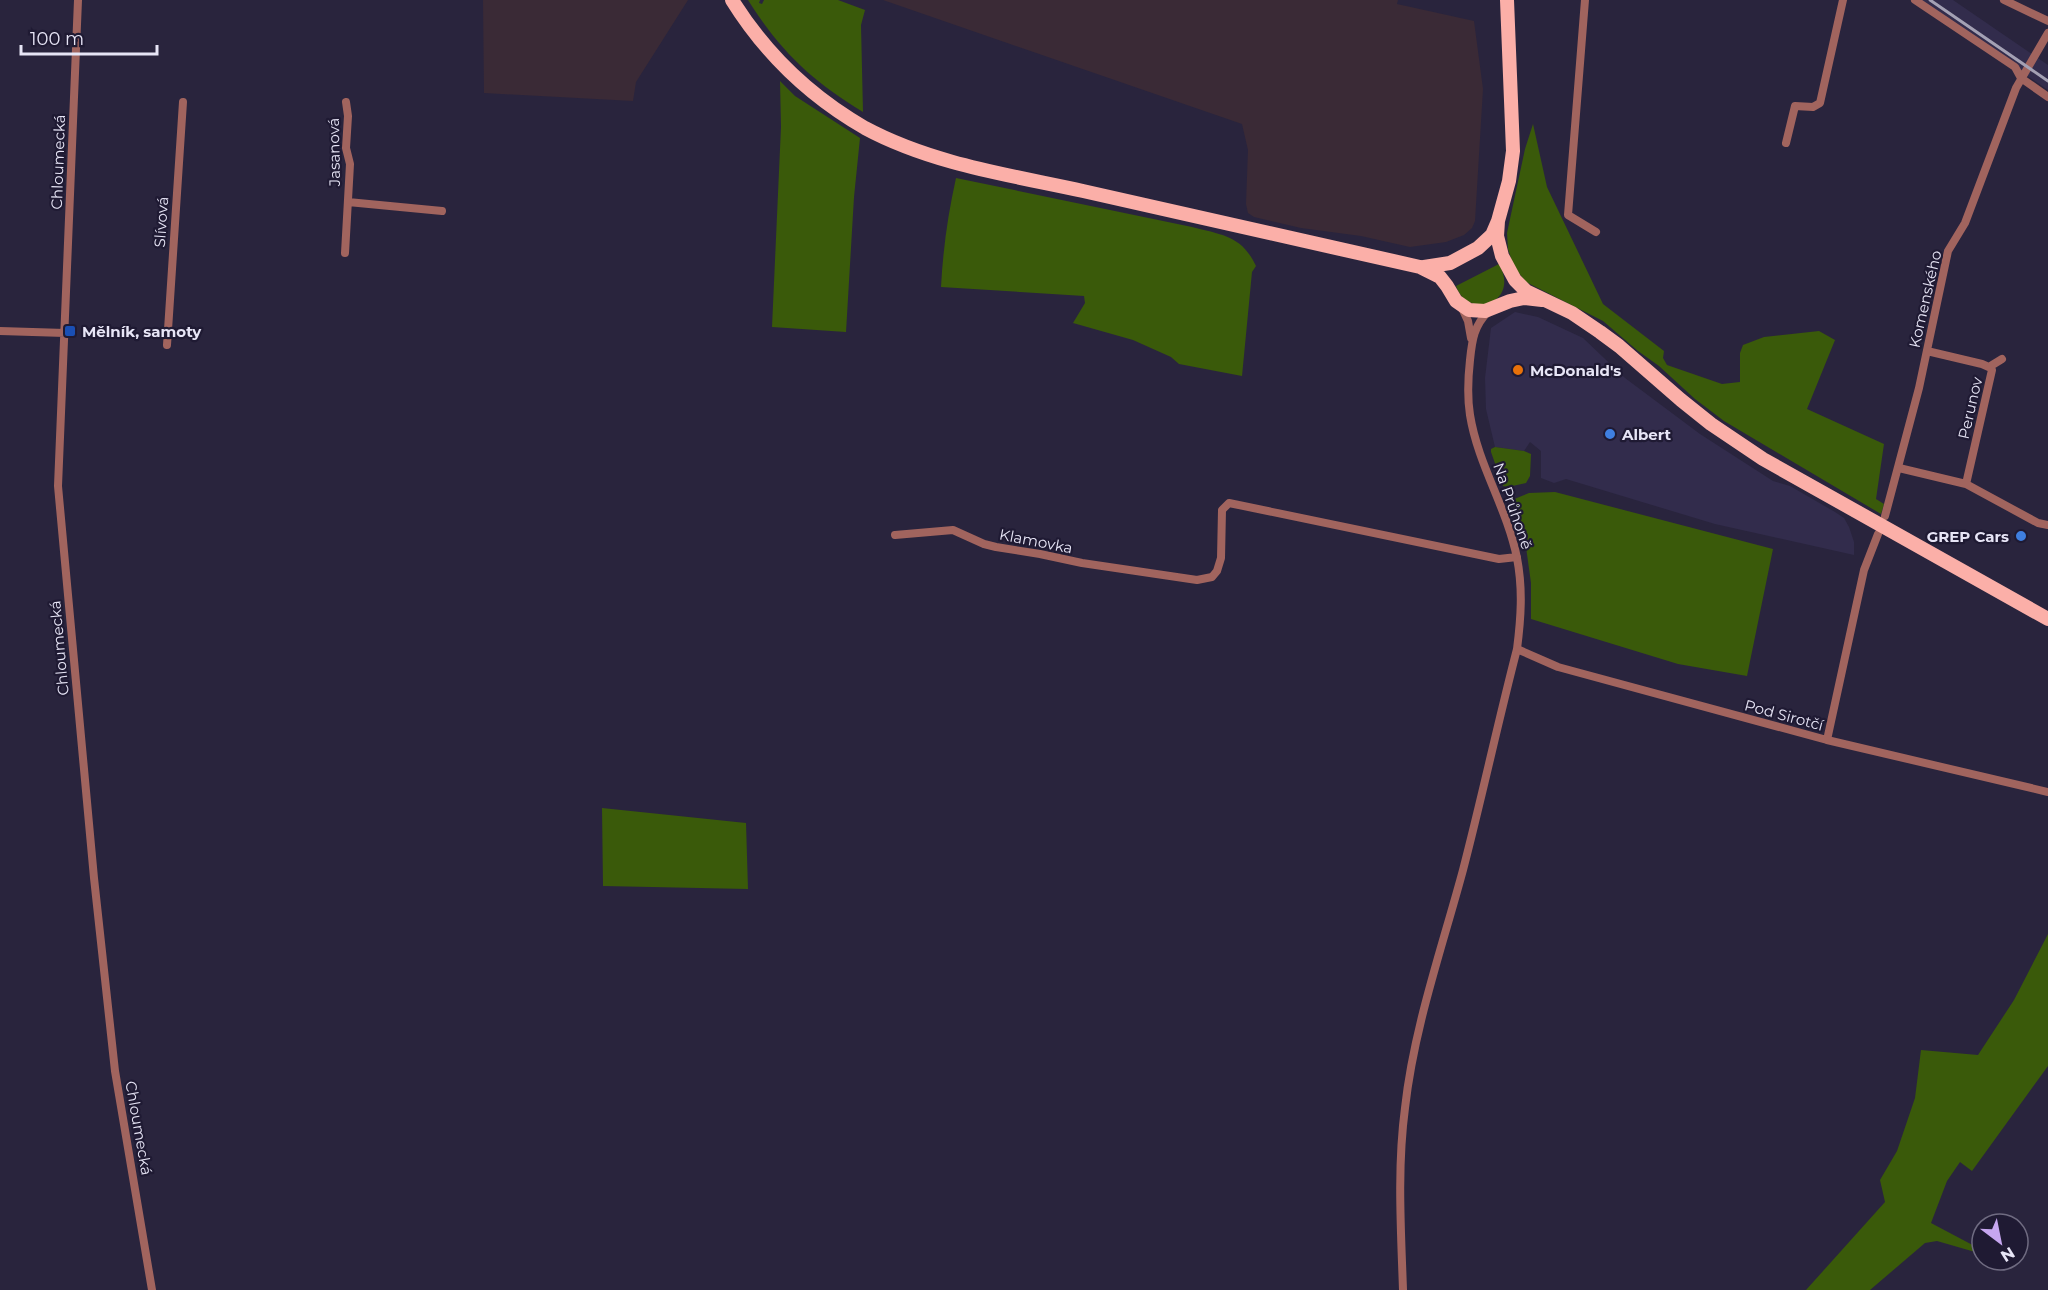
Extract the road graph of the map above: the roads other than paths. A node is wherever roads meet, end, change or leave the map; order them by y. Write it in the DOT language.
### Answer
graph roads {
  1 [pos="78,0"];
  2 [pos="732,0"];
  3 [pos="1507,0"];
  4 [pos="1585,0"];
  5 [pos="1843,0"];
  6 [pos="1915,0"];
  7 [pos="2004,0"];
  8 [pos="2048,21"];
  9 [pos="2048,33"];
  10 [pos="2021,78"];
  11 [pos="2048,97"];
  12 [pos="183,102"];
  13 [pos="346,102"];
  14 [pos="1786,142"];
  15 [pos="348,202"];
  16 [pos="442,211"];
  17 [pos="1498,221"];
  18 [pos="1596,232"];
  19 [pos="1473,250"];
  20 [pos="345,254"];
  21 [pos="1458,258"];
  22 [pos="1420,267"];
  23 [pos="1508,267"];
  24 [pos="1450,290"];
  25 [pos="1542,300"];
  26 [pos="1460,305"];
  27 [pos="1494,308"];
  28 [pos="0,331"];
  29 [pos="65,333"];
  30 [pos="1471,341"];
  31 [pos="166,345"];
  32 [pos="1927,351"];
  33 [pos="2002,359"];
  34 [pos="1989,367"];
  35 [pos="1899,468"];
  36 [pos="1966,484"];
  37 [pos="1885,516"];
  38 [pos="2048,525"];
  39 [pos="1878,534"];
  40 [pos="895,535"];
  41 [pos="1517,557"];
  42 [pos="2048,619"];
  43 [pos="1517,649"];
  44 [pos="1827,740"];
  45 [pos="2048,792"];
  46 [pos="152,1290"];
  47 [pos="1403,1290"];
  1 -- 29 [label="street, Chloumecká"];
  2 -- 22 [label="main road"];
  3 -- 17 [label="main road"];
  4 -- 18 [label="street"];
  5 -- 14 [label="street"];
  6 -- 10 [label="street"];
  7 -- 8 [label="street"];
  9 -- 10 [label="street, Komenského"];
  10 -- 11 [label="street"];
  10 -- 32 [label="street, Komenského"];
  12 -- 31 [label="street, Slívová"];
  13 -- 15 [label="street, Jasanová"];
  15 -- 16 [label="street, Jasanová"];
  15 -- 20 [label="street, Jasanová"];
  17 -- 19 [label="main road"];
  17 -- 23 [label="main road"];
  19 -- 21 [label="main road"];
  19 -- 23 [label="main road"];
  21 -- 22 [label="main road"];
  21 -- 24 [label="main road"];
  22 -- 24 [label="main road"];
  23 -- 25 [label="main road"];
  23 -- 27 [label="main road"];
  24 -- 26 [label="main road"];
  25 -- 27 [label="main road"];
  25 -- 42 [label="main road"];
  26 -- 27 [label="main road"];
  26 -- 30 [label="street, Na Průhoně"];
  27 -- 30 [label="street, Na Průhoně"];
  28 -- 29 [label="street"];
  29 -- 46 [label="street, Chloumecká"];
  30 -- 41 [label="street, Na Průhoně"];
  32 -- 34 [label="street, Perunov"];
  32 -- 35 [label="street, Komenského"];
  33 -- 34 [label="street"];
  34 -- 36 [label="street, Perunov"];
  35 -- 36 [label="street"];
  35 -- 37 [label="street, Komenského"];
  36 -- 38 [label="street"];
  39 -- 44 [label="street"];
  40 -- 41 [label="street, Klamovka"];
  41 -- 43 [label="street, Na Průhoně"];
  43 -- 44 [label="street, Pod Sirotčí"];
  43 -- 47 [label="street, Na Průhoně"];
  44 -- 45 [label="street, Pod Sirotčí"];
}
